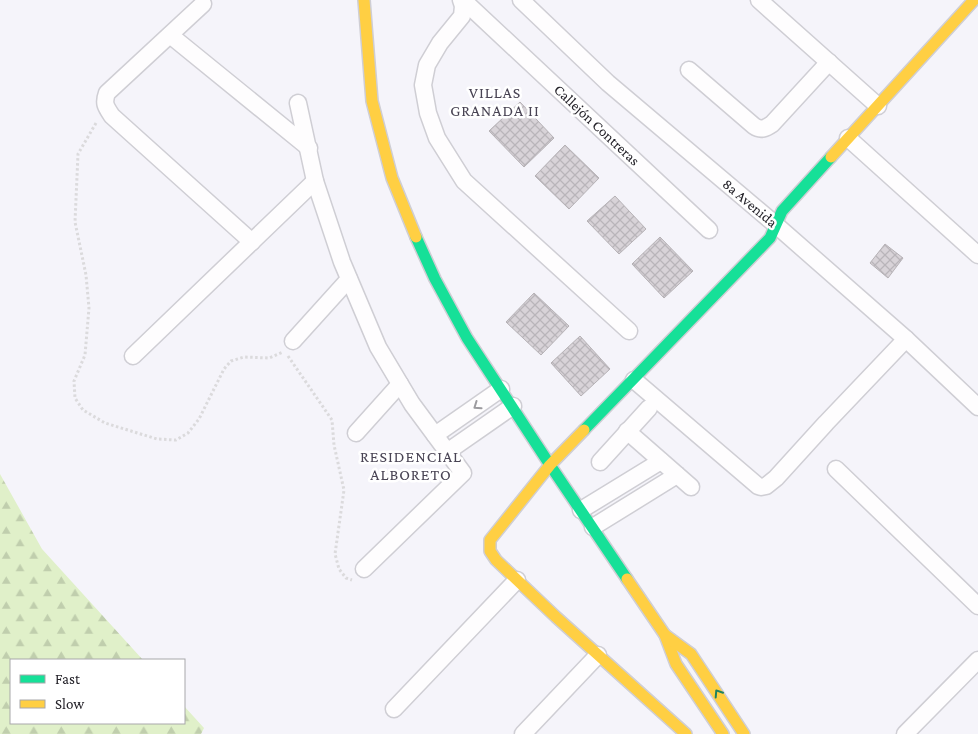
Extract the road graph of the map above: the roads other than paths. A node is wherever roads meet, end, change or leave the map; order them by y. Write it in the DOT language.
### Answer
graph roads {
  1 [pos="364,0"];
  2 [pos="462,0"];
  3 [pos="521,0"];
  4 [pos="759,0"];
  5 [pos="974,0"];
  6 [pos="203,4"];
  7 [pos="170,35"];
  8 [pos="829,62"];
  9 [pos="689,70"];
  10 [pos="298,103"];
  11 [pos="878,106"];
  12 [pos="848,138"];
  13 [pos="309,148"];
  14 [pos="315,181"];
  15 [pos="776,225"];
  16 [pos="709,230"];
  17 [pos="252,242"];
  18 [pos="978,255"];
  19 [pos="349,279"];
  20 [pos="628,331"];
  21 [pos="906,339"];
  22 [pos="293,341"];
  23 [pos="134,356"];
  24 [pos="634,380"];
  25 [pos="400,384"];
  26 [pos="501,389"];
  27 [pos="513,406"];
  28 [pos="978,407"];
  29 [pos="649,408"];
  30 [pos="627,431"];
  31 [pos="356,433"];
  32 [pos="435,435"];
  33 [pos="447,452"];
  34 [pos="600,462"];
  35 [pos="661,462"];
  36 [pos="550,465"];
  37 [pos="836,469"];
  38 [pos="677,475"];
  39 [pos="690,487"];
  40 [pos="581,510"];
  41 [pos="593,527"];
  42 [pos="364,569"];
  43 [pos="517,580"];
  44 [pos="978,606"];
  45 [pos="665,635"];
  46 [pos="598,655"];
  47 [pos="978,660"];
  48 [pos="394,709"];
  49 [pos="523,734"];
  50 [pos="686,734"];
  51 [pos="723,734"];
  52 [pos="744,734"];
  53 [pos="905,734"];
  1 -- 26 [label="street"];
  2 -- 16 [label="street, Callejón Contreras"];
  2 -- 20 [label="street"];
  3 -- 15 [label="street, 8a Avenida"];
  4 -- 8 [label="street"];
  5 -- 11 [label="street"];
  6 -- 7 [label="street"];
  7 -- 13 [label="street"];
  7 -- 17 [label="street"];
  8 -- 9 [label="street"];
  8 -- 11 [label="street"];
  10 -- 13 [label="street"];
  11 -- 12 [label="street"];
  12 -- 15 [label="street"];
  12 -- 18 [label="street"];
  13 -- 14 [label="street"];
  14 -- 17 [label="street"];
  14 -- 19 [label="street"];
  15 -- 21 [label="street, 8a Avenida"];
  15 -- 24 [label="street"];
  17 -- 23 [label="street"];
  19 -- 22 [label="street"];
  19 -- 25 [label="street"];
  21 -- 24 [label="street"];
  21 -- 28 [label="street, 8a Avenida"];
  24 -- 36 [label="street"];
  25 -- 31 [label="street"];
  25 -- 32 [label="street"];
  26 -- 27 [label="street"];
  26 -- 32 [label="street, one-way"];
  27 -- 33 [label="street"];
  27 -- 36 [label="street"];
  29 -- 30 [label="street"];
  30 -- 34 [label="street"];
  30 -- 35 [label="street"];
  32 -- 33 [label="street"];
  33 -- 42 [label="street"];
  35 -- 38 [label="street"];
  35 -- 40 [label="street"];
  36 -- 40 [label="street"];
  36 -- 43 [label="street"];
  37 -- 44 [label="street"];
  38 -- 39 [label="street"];
  38 -- 41 [label="street"];
  40 -- 41 [label="street"];
  41 -- 45 [label="street"];
  43 -- 46 [label="street"];
  43 -- 48 [label="street"];
  45 -- 51 [label="street"];
  52 -- 45 [label="street, one-way"];
  46 -- 49 [label="street"];
  46 -- 50 [label="street"];
  47 -- 53 [label="street"];
}
